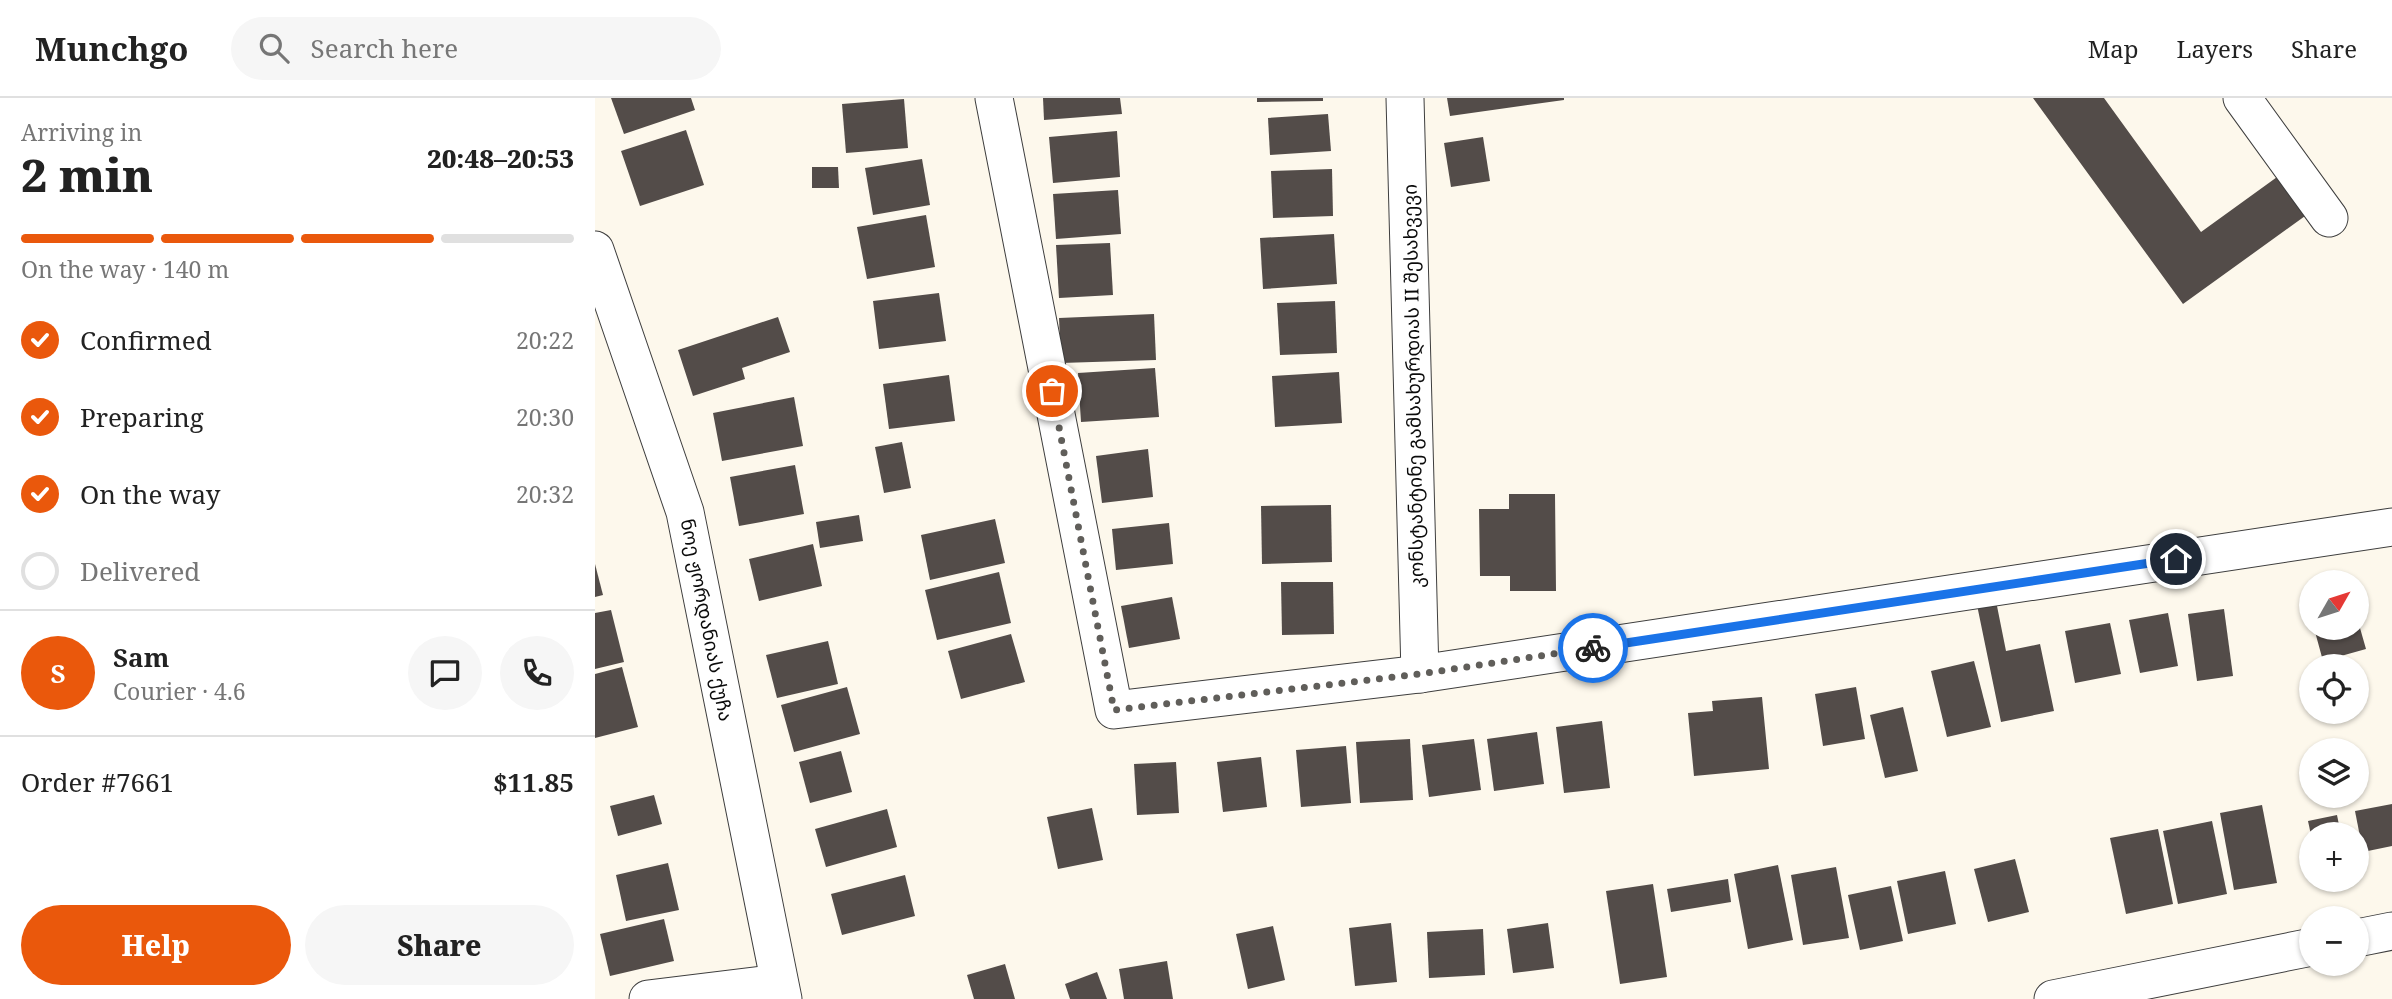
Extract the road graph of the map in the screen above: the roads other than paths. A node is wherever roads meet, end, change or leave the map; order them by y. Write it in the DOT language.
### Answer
graph roads {
  1 [pos="994,98"];
  2 [pos="1405,98"];
  3 [pos="2242,98"];
  4 [pos="2329,218"];
  5 [pos="595,250"];
  6 [pos="2392,527"];
  7 [pos="1420,674"];
  8 [pos="2392,931"];
  9 [pos="2369,936"];
  10 [pos="2299,950"];
  11 [pos="781,991"];
  12 [pos="2061,998"];
  13 [pos="647,999"];
  1 -- 7 [label="street"];
  2 -- 7 [label="street, კონსტანტინე გამსახურდიას II შესახვევი"];
  3 -- 4 [label="street"];
  5 -- 11 [label="street, ნოე ჟორდანიას ქუჩა"];
  6 -- 7 [label="street"];
  8 -- 9 [label="street"];
  10 -- 12 [label="street"];
  11 -- 13 [label="street"];
}
